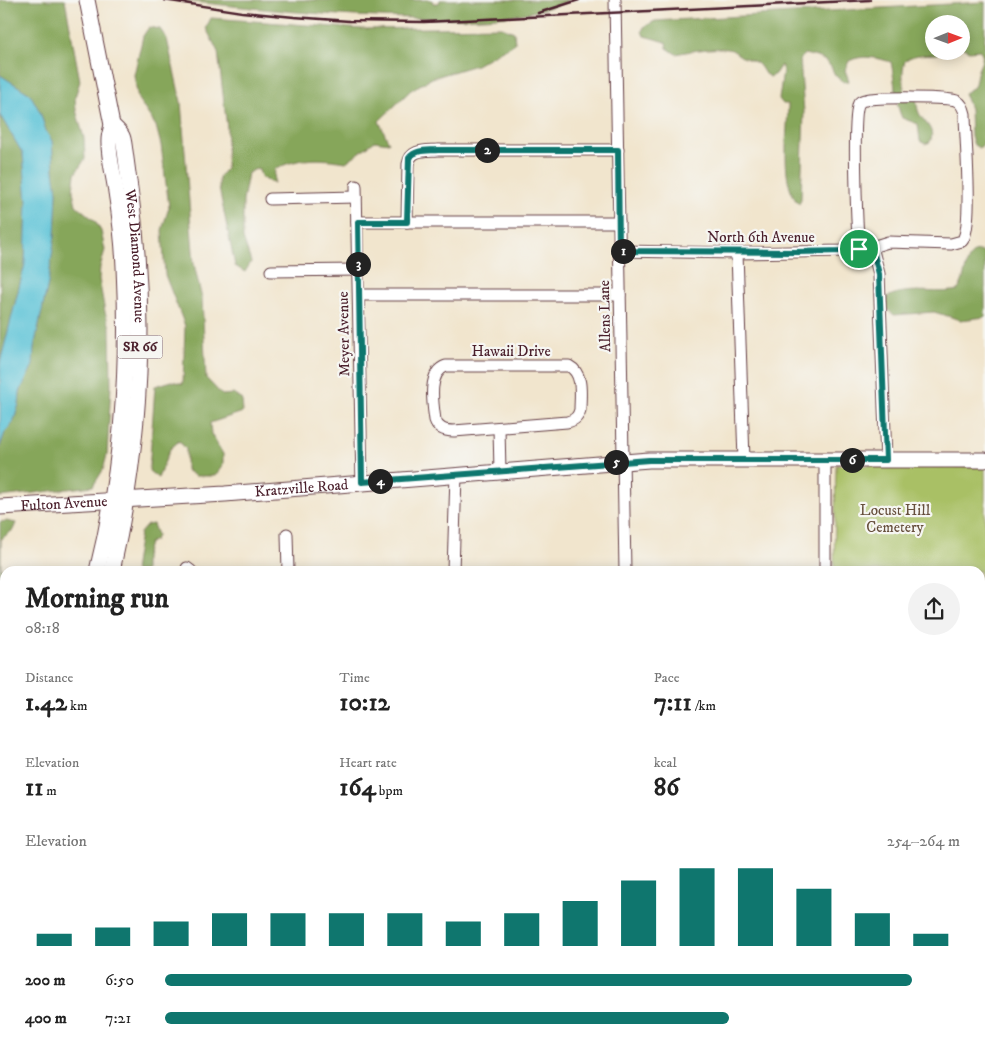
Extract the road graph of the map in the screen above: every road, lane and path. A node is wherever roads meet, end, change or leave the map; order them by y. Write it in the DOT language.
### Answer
graph roads {
  1 [pos="615,0"];
  2 [pos="88,7"];
  3 [pos="618,150"];
  4 [pos="270,199"];
  5 [pos="358,222"];
  6 [pos="407,222"];
  7 [pos="619,222"];
  8 [pos="872,247"];
  9 [pos="859,249"];
  10 [pos="619,251"];
  11 [pos="737,253"];
  12 [pos="358,270"];
  13 [pos="271,271"];
  14 [pos="620,294"];
  15 [pos="358,295"];
  16 [pos="499,428"];
  17 [pos="744,460"];
  18 [pos="825,460"];
  19 [pos="886,460"];
  20 [pos="985,460"];
  21 [pos="624,462"];
  22 [pos="500,472"];
  23 [pos="456,475"];
  24 [pos="362,482"];
  25 [pos="120,500"];
  26 [pos="0,506"];
  27 [pos="287,534"];
  28 [pos="99,566"];
  29 [pos="113,566"];
  30 [pos="288,566"];
  31 [pos="453,566"];
  32 [pos="625,566"];
  33 [pos="825,566"];
  1 -- 3 [label="street, Allens Lane"];
  2 -- 25 [label="main road, West Diamond Avenue / SR 66"];
  3 -- 6 [label="street"];
  3 -- 7 [label="street, Allens Lane"];
  4 -- 5 [label="street, Meyer Avenue"];
  5 -- 6 [label="street"];
  5 -- 12 [label="street, Meyer Avenue"];
  6 -- 7 [label="street"];
  7 -- 10 [label="street, Allens Lane"];
  8 -- 9 [label="street, North 6th Avenue"];
  8 -- 9 [label="street, North 6th Avenue"];
  8 -- 19 [label="street"];
  9 -- 11 [label="street, North 6th Avenue"];
  10 -- 11 [label="street, North 6th Avenue"];
  10 -- 14 [label="street, Allens Lane"];
  11 -- 17 [label="street"];
  12 -- 13 [label="street"];
  12 -- 15 [label="street, Meyer Avenue"];
  14 -- 15 [label="street"];
  14 -- 21 [label="street, Allens Lane"];
  15 -- 24 [label="street, Meyer Avenue"];
  16 -- 16 [label="street, Hawaii Drive"];
  16 -- 22 [label="street"];
  17 -- 18 [label="main road, Kratzville Road"];
  17 -- 21 [label="main road, Kratzville Road"];
  18 -- 19 [label="main road, Kratzville Road"];
  18 -- 33 [label="street"];
  19 -- 20 [label="main road, Kratzville Road"];
  21 -- 22 [label="main road, Kratzville Road"];
  21 -- 32 [label="street, Allens Lane"];
  22 -- 23 [label="main road, Kratzville Road"];
  23 -- 24 [label="main road, Kratzville Road"];
  23 -- 31 [label="street"];
  24 -- 25 [label="main road, Kratzville Road"];
  25 -- 26 [label="main road, Fulton Avenue"];
  25 -- 28 [label="main road, West Diamond Avenue / SR 66"];
  25 -- 29 [label="main road, West Diamond Avenue / SR 66"];
  27 -- 30 [label="street"];
}
